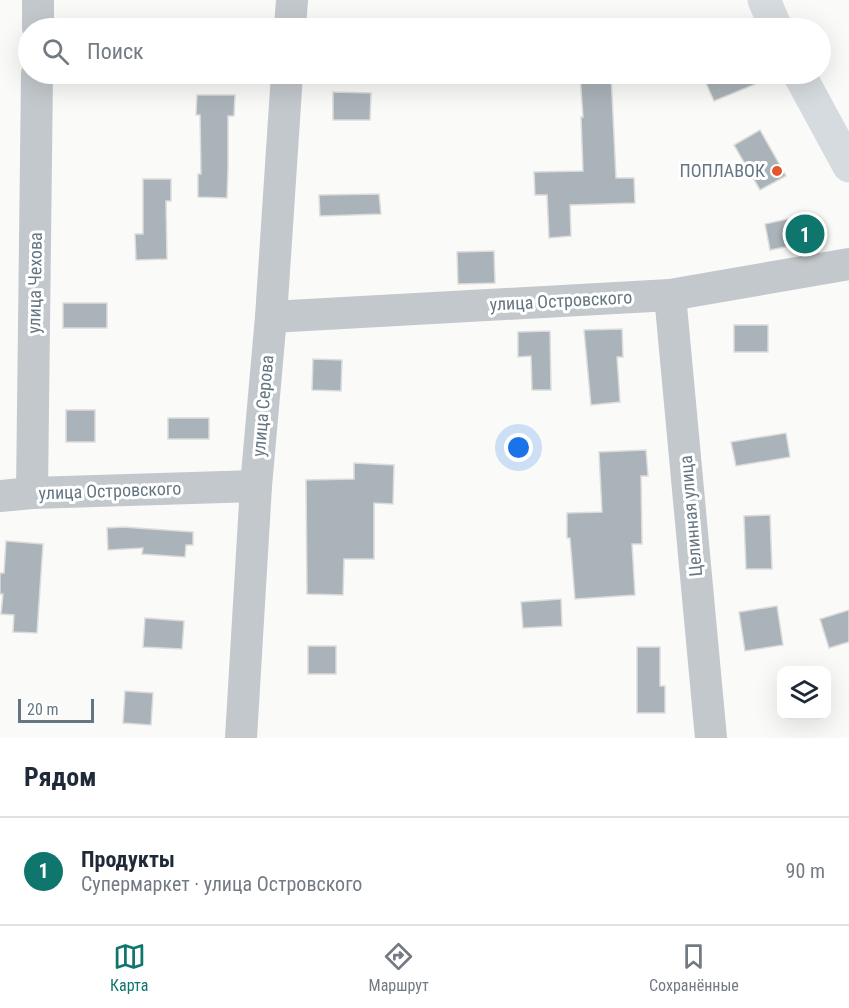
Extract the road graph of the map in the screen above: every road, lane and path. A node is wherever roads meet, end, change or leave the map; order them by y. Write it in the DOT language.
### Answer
graph roads {
  1 [pos="38,0"];
  2 [pos="292,0"];
  3 [pos="764,0"];
  4 [pos="38,18"];
  5 [pos="291,18"];
  6 [pos="772,18"];
  7 [pos="37,84"];
  8 [pos="286,84"];
  9 [pos="804,84"];
  10 [pos="849,166"];
  11 [pos="849,264"];
  12 [pos="670,295"];
  13 [pos="271,317"];
  14 [pos="256,486"];
  15 [pos="32,493"];
  16 [pos="0,496"];
  17 [pos="241,738"];
  18 [pos="711,738"];
  1 -- 4 [label="street"];
  2 -- 5 [label="street"];
  3 -- 6 [label="main road"];
  7 -- 15 [label="street, улица Чехова"];
  8 -- 13 [label="street, улица Серова"];
  9 -- 10 [label="main road"];
  11 -- 12 [label="street, улица Островского"];
  12 -- 13 [label="street, улица Островского"];
  12 -- 18 [label="street, Целинная улица"];
  13 -- 14 [label="street, улица Серова"];
  14 -- 15 [label="street, улица Островского"];
  14 -- 17 [label="street, улица Серова"];
  15 -- 16 [label="street, улица Островского"];
}
